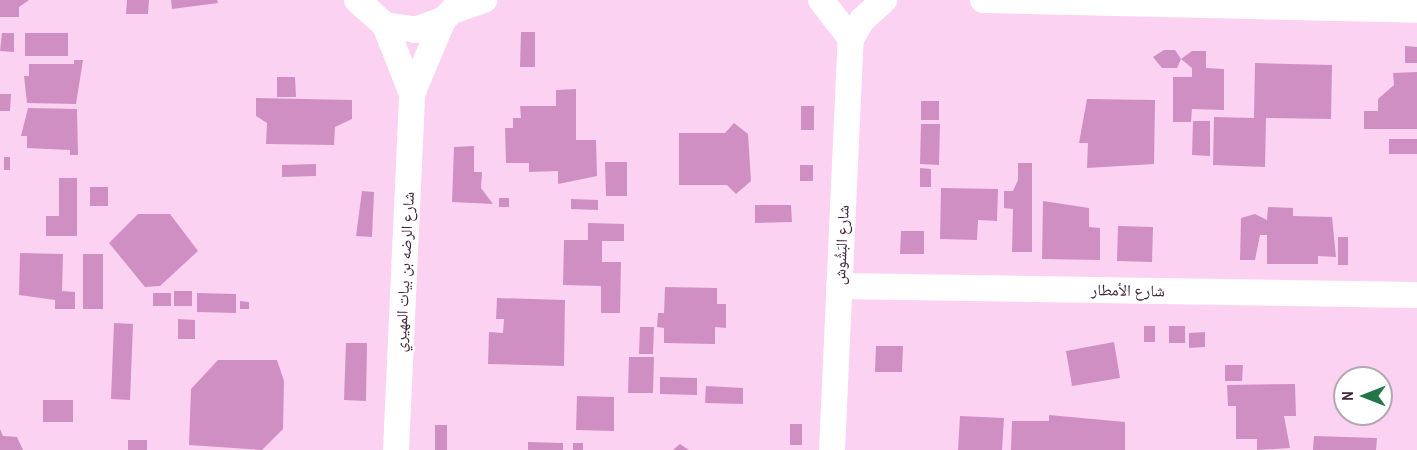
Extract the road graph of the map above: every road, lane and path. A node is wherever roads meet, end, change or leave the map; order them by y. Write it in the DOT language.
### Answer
graph roads {
  1 [pos="357,0"];
  2 [pos="484,0"];
  3 [pos="821,0"];
  4 [pos="884,0"];
  5 [pos="983,0"];
  6 [pos="453,10"];
  7 [pos="1417,10"];
  8 [pos="385,25"];
  9 [pos="851,39"];
  10 [pos="412,94"];
  11 [pos="839,286"];
  12 [pos="1417,295"];
  13 [pos="396,450"];
  14 [pos="831,450"];
  1 -- 8 [label="street"];
  2 -- 6 [label="street"];
  3 -- 9 [label="street"];
  4 -- 9 [label="street"];
  5 -- 7 [label="street"];
  6 -- 8 [label="street"];
  6 -- 10 [label="street, شارع الرضه بن بيات المهيري"];
  8 -- 10 [label="street, شارع الرضه بن بيات المهيري"];
  9 -- 11 [label="street, شارع البَشُوش"];
  10 -- 13 [label="street, شارع الرضه بن بيات المهيري"];
  11 -- 12 [label="street, شارع الأمطار"];
  11 -- 14 [label="street, شارع البَشُوش"];
}
